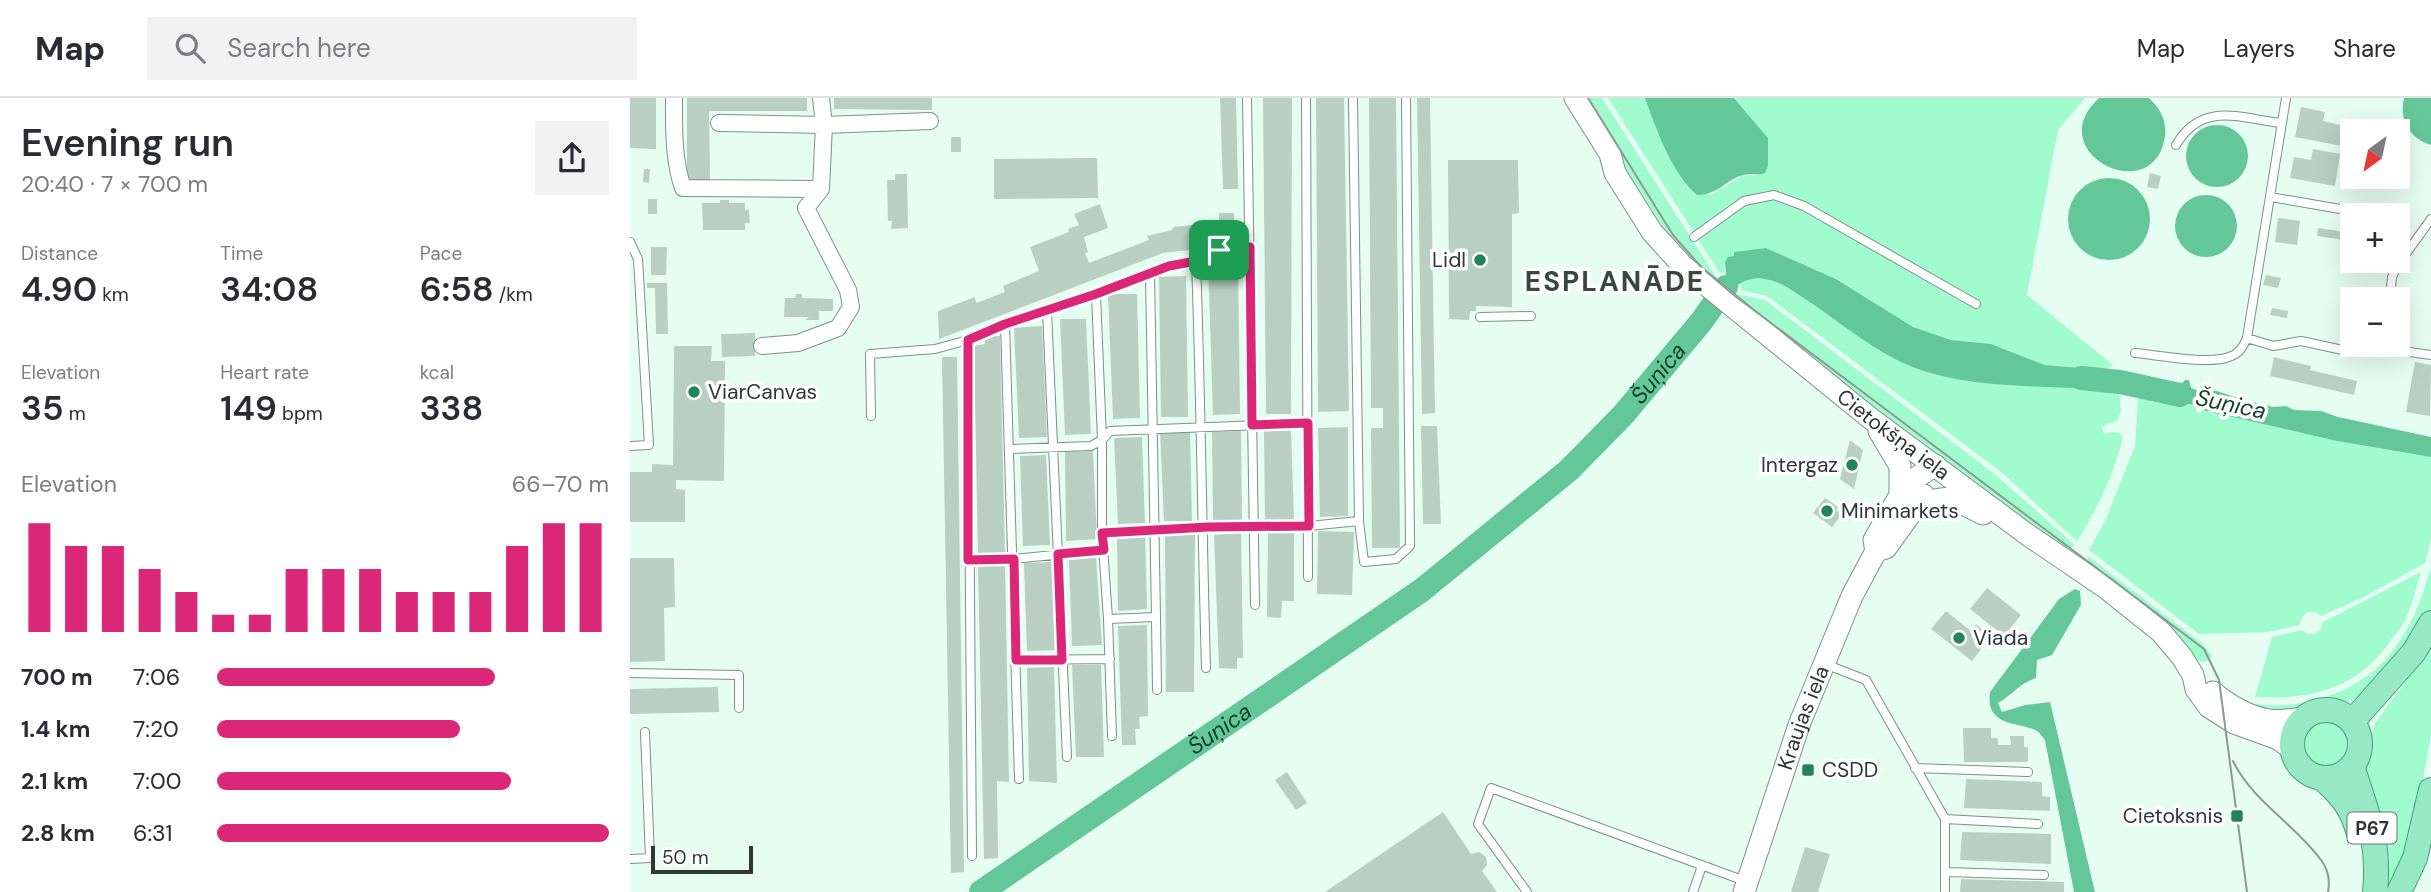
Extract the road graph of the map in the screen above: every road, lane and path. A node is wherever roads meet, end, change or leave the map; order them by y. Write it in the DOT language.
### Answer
graph roads {
  1 [pos="674,98"];
  2 [pos="821,98"];
  3 [pos="1247,98"];
  4 [pos="1306,98"];
  5 [pos="1353,98"];
  6 [pos="1406,98"];
  7 [pos="1559,98"];
  8 [pos="1575,98"];
  9 [pos="2286,98"];
  10 [pos="930,121"];
  11 [pos="719,123"];
  12 [pos="2281,123"];
  13 [pos="824,125"];
  14 [pos="2176,145"];
  15 [pos="1615,173"];
  16 [pos="821,190"];
  17 [pos="2271,197"];
  18 [pos="2340,209"];
  19 [pos="2431,219"];
  20 [pos="1694,237"];
  21 [pos="630,242"];
  22 [pos="1250,247"];
  23 [pos="1196,261"];
  24 [pos="1150,275"];
  25 [pos="2391,287"];
  26 [pos="1096,294"];
  27 [pos="1976,304"];
  28 [pos="1047,311"];
  29 [pos="1531,316"];
  30 [pos="1480,317"];
  31 [pos="1005,324"];
  32 [pos="2247,338"];
  33 [pos="968,340"];
  34 [pos="762,346"];
  35 [pos="2340,349"];
  36 [pos="2410,352"];
  37 [pos="2136,353"];
  38 [pos="2431,355"];
  39 [pos="871,416"];
  40 [pos="1870,418"];
  41 [pos="1308,423"];
  42 [pos="1252,425"];
  43 [pos="1202,427"];
  44 [pos="1151,428"];
  45 [pos="1102,440"];
  46 [pos="630,446"];
  47 [pos="1054,447"];
  48 [pos="1010,449"];
  49 [pos="1935,466"];
  50 [pos="1908,500"];
  51 [pos="1359,521"];
  52 [pos="1309,526"];
  53 [pos="1253,527"];
  54 [pos="1202,528"];
  55 [pos="1153,531"];
  56 [pos="1102,533"];
  57 [pos="2028,535"];
  58 [pos="1104,550"];
  59 [pos="1058,554"];
  60 [pos="1014,559"];
  61 [pos="968,560"];
  62 [pos="1308,577"];
  63 [pos="1255,605"];
  64 [pos="1156,617"];
  65 [pos="1108,619"];
  66 [pos="2431,623"];
  67 [pos="1110,659"];
  68 [pos="1016,660"];
  69 [pos="1062,660"];
  70 [pos="1823,664"];
  71 [pos="1206,668"];
  72 [pos="630,673"];
  73 [pos="2193,675"];
  74 [pos="1157,690"];
  75 [pos="739,708"];
  76 [pos="2304,718"];
  77 [pos="2352,722"];
  78 [pos="645,732"];
  79 [pos="1112,736"];
  80 [pos="2292,749"];
  81 [pos="1067,757"];
  82 [pos="2353,766"];
  83 [pos="1915,768"];
  84 [pos="2028,772"];
  85 [pos="2322,778"];
  86 [pos="1019,779"];
  87 [pos="2431,790"];
  88 [pos="1945,819"];
  89 [pos="2038,824"];
  90 [pos="972,856"];
  91 [pos="630,859"];
  92 [pos="1702,866"];
  93 [pos="1945,872"];
  94 [pos="2044,875"];
  95 [pos="1745,887"];
  96 [pos="1527,892"];
  97 [pos="1693,892"];
  98 [pos="1945,892"];
  99 [pos="2365,892"];
  100 [pos="2375,892"];
  101 [pos="2399,892"];
  1 -- 16 [label="street"];
  2 -- 13 [label="street"];
  3 -- 22 [label="lane"];
  4 -- 41 [label="lane"];
  5 -- 51 [label="lane"];
  6 -- 51 [label="lane"];
  7 -- 15 [label="street, Cietokšņa iela"];
  8 -- 15 [label="street, Cietokšņa iela"];
  9 -- 12 [label="lane"];
  10 -- 13 [label="street"];
  11 -- 13 [label="street"];
  12 -- 14 [label="lane"];
  12 -- 17 [label="lane"];
  13 -- 16 [label="street"];
  15 -- 40 [label="street, Cietokšņa iela"];
  16 -- 34 [label="street"];
  17 -- 18 [label="lane"];
  17 -- 32 [label="lane"];
  19 -- 25 [label="lane"];
  20 -- 27 [label="lane"];
  21 -- 46 [label="lane"];
  22 -- 23 [label="lane"];
  22 -- 42 [label="lane"];
  23 -- 24 [label="lane"];
  23 -- 43 [label="lane"];
  24 -- 26 [label="lane"];
  24 -- 44 [label="lane"];
  26 -- 28 [label="lane"];
  26 -- 45 [label="lane"];
  28 -- 31 [label="lane"];
  28 -- 47 [label="lane"];
  29 -- 30 [label="lane"];
  31 -- 33 [label="lane"];
  31 -- 48 [label="lane"];
  32 -- 35 [label="lane"];
  32 -- 37 [label="lane"];
  33 -- 39 [label="lane"];
  33 -- 61 [label="lane"];
  36 -- 38 [label="lane"];
  40 -- 49 [label="street, Cietokšņa iela"];
  40 -- 50 [label="street"];
  41 -- 42 [label="lane"];
  41 -- 52 [label="lane"];
  42 -- 43 [label="lane"];
  42 -- 53 [label="lane"];
  43 -- 44 [label="lane"];
  43 -- 54 [label="lane"];
  44 -- 45 [label="lane"];
  44 -- 55 [label="lane"];
  45 -- 47 [label="lane"];
  45 -- 56 [label="lane"];
  47 -- 48 [label="lane"];
  47 -- 59 [label="lane"];
  48 -- 60 [label="lane"];
  49 -- 50 [label="street, Kraujas iela"];
  49 -- 57 [label="street, Cietokšņa iela"];
  50 -- 57 [label="street"];
  50 -- 70 [label="street, Kraujas iela"];
  51 -- 52 [label="lane"];
  52 -- 53 [label="lane"];
  52 -- 62 [label="lane"];
  53 -- 54 [label="lane"];
  53 -- 63 [label="lane"];
  54 -- 55 [label="lane"];
  54 -- 71 [label="lane"];
  55 -- 56 [label="lane"];
  55 -- 64 [label="lane"];
  56 -- 58 [label="lane"];
  57 -- 73 [label="street, Cietokšņa iela"];
  58 -- 59 [label="lane"];
  58 -- 65 [label="lane"];
  59 -- 60 [label="lane"];
  59 -- 69 [label="lane"];
  60 -- 61 [label="lane"];
  60 -- 68 [label="lane"];
  61 -- 90 [label="lane"];
  64 -- 65 [label="lane"];
  64 -- 74 [label="lane"];
  65 -- 67 [label="lane"];
  66 -- 77 [label="main road"];
  67 -- 69 [label="lane"];
  67 -- 79 [label="lane"];
  68 -- 69 [label="lane"];
  68 -- 86 [label="lane"];
  69 -- 81 [label="lane"];
  70 -- 83 [label="lane"];
  70 -- 95 [label="street, Kraujas iela"];
  72 -- 75 [label="lane"];
  73 -- 76 [label="street, Cietokšņa iela"];
  73 -- 80 [label="street, Cietokšņa iela"];
  76 -- 77 [label="main road"];
  76 -- 80 [label="main road"];
  77 -- 82 [label="main road, P67"];
  78 -- 91 [label="lane"];
  80 -- 85 [label="main road, P67"];
  82 -- 85 [label="main road"];
  82 -- 100 [label="main road, P67"];
  83 -- 84 [label="lane"];
  83 -- 88 [label="lane"];
  85 -- 99 [label="main road, P67"];
  87 -- 101 [label="main road"];
  88 -- 89 [label="lane"];
  88 -- 93 [label="lane"];
  92 -- 95 [label="lane"];
  92 -- 96 [label="lane"];
  92 -- 97 [label="lane"];
  93 -- 94 [label="lane"];
  93 -- 98 [label="lane"];
}
